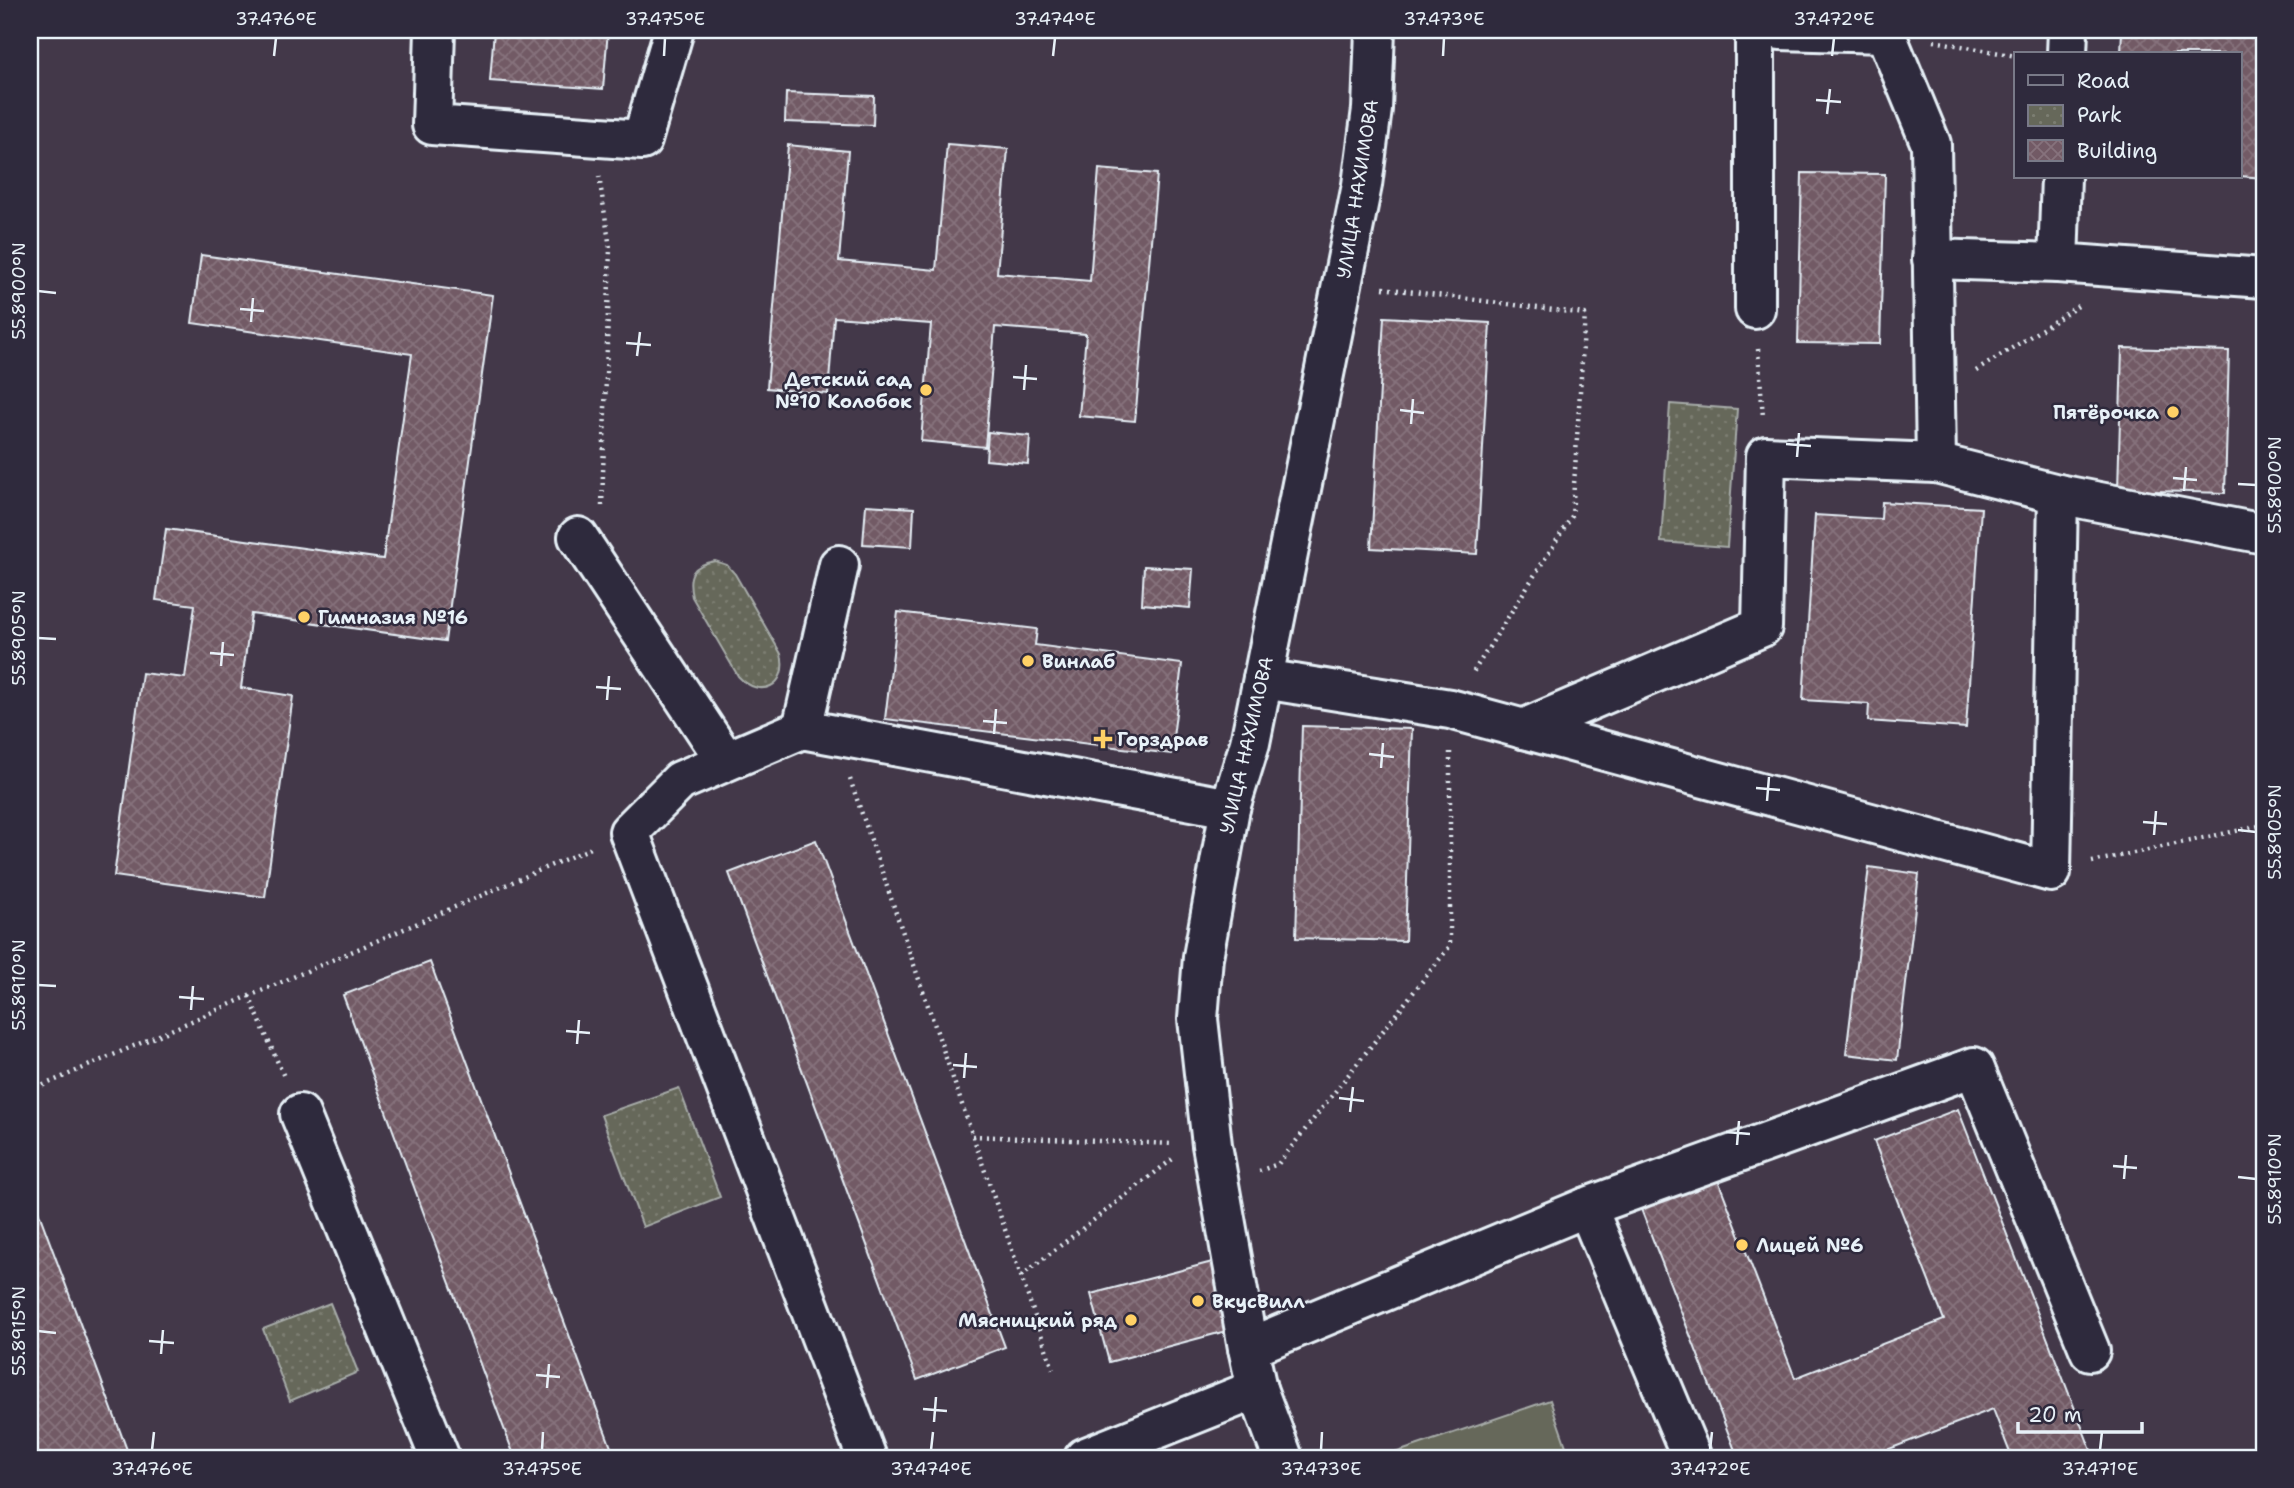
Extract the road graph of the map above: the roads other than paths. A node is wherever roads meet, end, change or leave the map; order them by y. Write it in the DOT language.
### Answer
graph roads {
  1 [pos="435,30"];
  2 [pos="674,30"];
  3 [pos="1376,30"];
  4 [pos="1755,30"];
  5 [pos="1780,30"];
  6 [pos="2068,30"];
  7 [pos="1884,31"];
  8 [pos="2067,52"];
  9 [pos="2062,178"];
  10 [pos="1932,259"];
  11 [pos="2058,263"];
  12 [pos="2264,278"];
  13 [pos="1755,309"];
  14 [pos="1936,463"];
  15 [pos="2058,494"];
  16 [pos="2264,534"];
  17 [pos="583,545"];
  18 [pos="839,565"];
  19 [pos="1263,678"];
  20 [pos="1523,729"];
  21 [pos="818,732"];
  22 [pos="726,761"];
  23 [pos="1230,808"];
  24 [pos="300,1114"];
  25 [pos="1587,1207"];
  26 [pos="1248,1348"];
  27 [pos="2090,1351"];
  28 [pos="1257,1389"];
  29 [pos="440,1458"];
  30 [pos="867,1458"];
  31 [pos="1084,1458"];
  32 [pos="1283,1458"];
  33 [pos="1692,1458"];
  1 -- 2 [label="street"];
  3 -- 19 [label="street, УЛИЦА НАХИМОВА"];
  4 -- 13 [label="street"];
  5 -- 7 [label="street"];
  6 -- 8 [label="street"];
  7 -- 10 [label="street"];
  9 -- 11 [label="street"];
  10 -- 11 [label="street"];
  10 -- 14 [label="street"];
  11 -- 12 [label="street"];
  14 -- 15 [label="street"];
  14 -- 20 [label="street"];
  15 -- 16 [label="street"];
  15 -- 20 [label="street"];
  17 -- 22 [label="street"];
  18 -- 21 [label="street"];
  19 -- 20 [label="street"];
  19 -- 23 [label="street, УЛИЦА НАХИМОВА"];
  21 -- 22 [label="street"];
  21 -- 23 [label="street"];
  22 -- 30 [label="street"];
  23 -- 26 [label="street, УЛИЦА НАХИМОВА"];
  24 -- 29 [label="street"];
  25 -- 26 [label="street"];
  25 -- 27 [label="street"];
  25 -- 33 [label="street"];
  26 -- 28 [label="street, УЛИЦА НАХИМОВА"];
  28 -- 31 [label="street"];
  28 -- 32 [label="street, УЛИЦА НАХИМОВА"];
}
